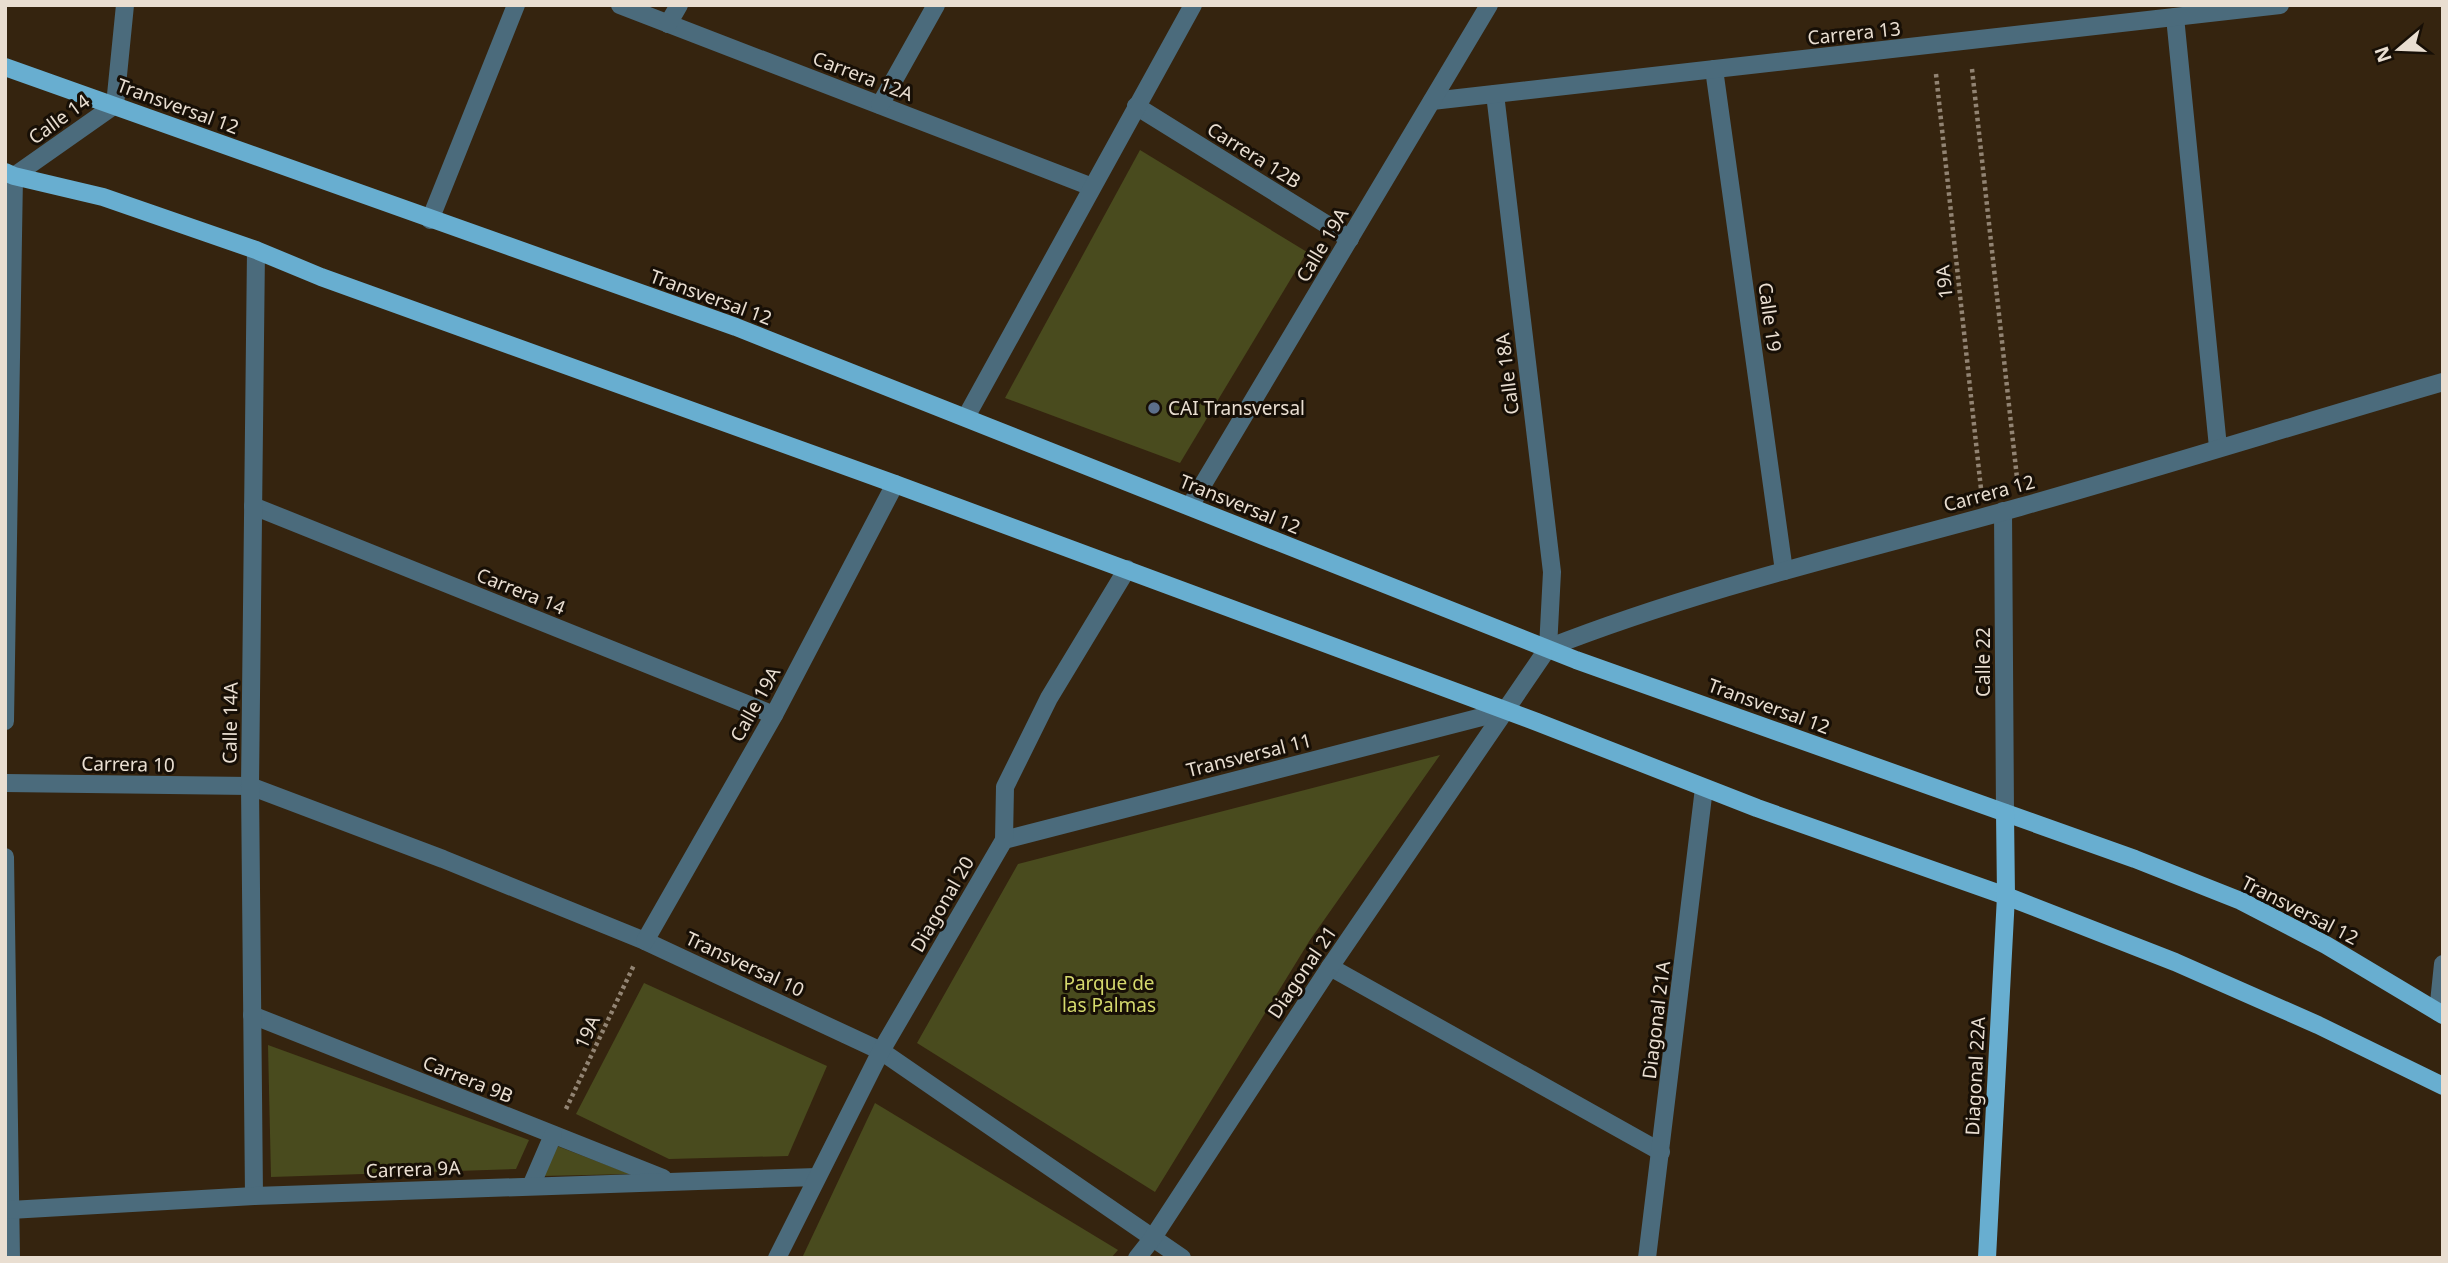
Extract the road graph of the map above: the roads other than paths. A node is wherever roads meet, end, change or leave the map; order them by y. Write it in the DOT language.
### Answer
graph roads {
  1 [pos="125,5"];
  2 [pos="516,5"];
  3 [pos="620,5"];
  4 [pos="679,5"];
  5 [pos="936,5"];
  6 [pos="1193,5"];
  7 [pos="1489,5"];
  8 [pos="2280,5"];
  9 [pos="2175,17"];
  10 [pos="668,24"];
  11 [pos="5,67"];
  12 [pos="1714,69"];
  13 [pos="1494,94"];
  14 [pos="1432,101"];
  15 [pos="115,105"];
  16 [pos="880,105"];
  17 [pos="1136,106"];
  18 [pos="10,174"];
  19 [pos="1092,187"];
  20 [pos="430,219"];
  21 [pos="1350,239"];
  22 [pos="256,250"];
  23 [pos="2443,382"];
  24 [pos="966,417"];
  25 [pos="2218,447"];
  26 [pos="895,484"];
  27 [pos="253,506"];
  28 [pos="1190,506"];
  29 [pos="2012,509"];
  30 [pos="1126,569"];
  31 [pos="1784,571"];
  32 [pos="1548,649"];
  33 [pos="1506,711"];
  34 [pos="774,715"];
  35 [pos="5,721"];
  36 [pos="5,783"];
  37 [pos="250,786"];
  38 [pos="1704,788"];
  39 [pos="2005,813"];
  40 [pos="1004,840"];
  41 [pos="5,857"];
  42 [pos="2006,896"];
  43 [pos="645,941"];
  44 [pos="2443,964"];
  45 [pos="1330,967"];
  46 [pos="2440,1013"];
  47 [pos="252,1015"];
  48 [pos="881,1051"];
  49 [pos="2443,1086"];
  50 [pos="554,1135"];
  51 [pos="1661,1152"];
  52 [pos="817,1177"];
  53 [pos="669,1181"];
  54 [pos="531,1185"];
  55 [pos="254,1196"];
  56 [pos="10,1210"];
  57 [pos="8,1234"];
  58 [pos="1152,1238"];
  59 [pos="11,1258"];
  60 [pos="777,1258"];
  61 [pos="1137,1258"];
  62 [pos="1182,1258"];
  63 [pos="1647,1258"];
  64 [pos="1987,1258"];
  1 -- 15 [label="street, Calle 14"];
  2 -- 20 [label="street"];
  3 -- 10 [label="street, Carrera 12A"];
  4 -- 10 [label="street"];
  5 -- 16 [label="street"];
  6 -- 17 [label="street"];
  7 -- 14 [label="street, Calle 19A"];
  8 -- 9 [label="street, Carrera 13"];
  9 -- 12 [label="street, Carrera 13"];
  9 -- 25 [label="street"];
  10 -- 16 [label="street, Carrera 12A"];
  11 -- 15 [label="main road, Transversal 12"];
  12 -- 13 [label="street, Carrera 13"];
  12 -- 31 [label="street, Calle 19"];
  13 -- 14 [label="street, Carrera 13"];
  13 -- 32 [label="street, Calle 18A"];
  14 -- 21 [label="street, Calle 19A"];
  15 -- 18 [label="street, Calle 14"];
  15 -- 20 [label="main road, Transversal 12"];
  16 -- 19 [label="street, Carrera 12A"];
  17 -- 19 [label="street"];
  17 -- 21 [label="street, Carrera 12B"];
  18 -- 22 [label="main road"];
  18 -- 35 [label="street"];
  19 -- 24 [label="street"];
  20 -- 24 [label="main road, Transversal 12"];
  21 -- 28 [label="street, Calle 19A"];
  22 -- 26 [label="main road"];
  22 -- 27 [label="street, Calle 14A"];
  23 -- 25 [label="street, Carrera 12"];
  24 -- 28 [label="main road, Transversal 12"];
  25 -- 29 [label="street, Carrera 12"];
  26 -- 30 [label="main road"];
  26 -- 34 [label="street, Calle 19A"];
  27 -- 34 [label="street, Carrera 14"];
  27 -- 37 [label="street, Calle 14A"];
  28 -- 32 [label="main road, Transversal 12"];
  29 -- 31 [label="street, Carrera 12"];
  29 -- 39 [label="street, Calle 22"];
  30 -- 33 [label="main road"];
  30 -- 40 [label="street, Diagonal 20"];
  31 -- 32 [label="street, Carrera 12"];
  32 -- 33 [label="street, Diagonal 21"];
  32 -- 39 [label="main road, Transversal 12"];
  33 -- 38 [label="main road"];
  33 -- 40 [label="street, Transversal 11"];
  33 -- 45 [label="street, Diagonal 21"];
  34 -- 43 [label="street, Calle 19A"];
  36 -- 37 [label="street, Carrera 10"];
  37 -- 43 [label="street, Transversal 10"];
  37 -- 47 [label="street, Calle 14A"];
  38 -- 42 [label="main road"];
  38 -- 51 [label="street, Diagonal 21A"];
  39 -- 42 [label="main road, Diagonal 22A"];
  39 -- 46 [label="main road, Transversal 12"];
  40 -- 48 [label="street, Diagonal 20"];
  41 -- 56 [label="street"];
  42 -- 49 [label="main road"];
  42 -- 64 [label="main road, Diagonal 22A"];
  43 -- 48 [label="street, Transversal 10"];
  44 -- 46 [label="street"];
  45 -- 51 [label="street"];
  45 -- 58 [label="street, Diagonal 21"];
  47 -- 50 [label="street, Carrera 9B"];
  47 -- 55 [label="street, Calle 14A"];
  48 -- 52 [label="street, Diagonal 20"];
  48 -- 58 [label="street, Transversal 10"];
  50 -- 53 [label="street, Carrera 9B"];
  50 -- 54 [label="street"];
  51 -- 63 [label="street, Diagonal 21A"];
  52 -- 53 [label="street, Carrera 9A"];
  52 -- 60 [label="street, Diagonal 20"];
  53 -- 54 [label="street, Carrera 9A"];
  54 -- 55 [label="street, Carrera 9A"];
  55 -- 56 [label="street, Carrera 9A"];
  56 -- 57 [label="street"];
  57 -- 59 [label="street"];
  58 -- 61 [label="street, Diagonal 21"];
  58 -- 62 [label="street, Transversal 10"];
}
